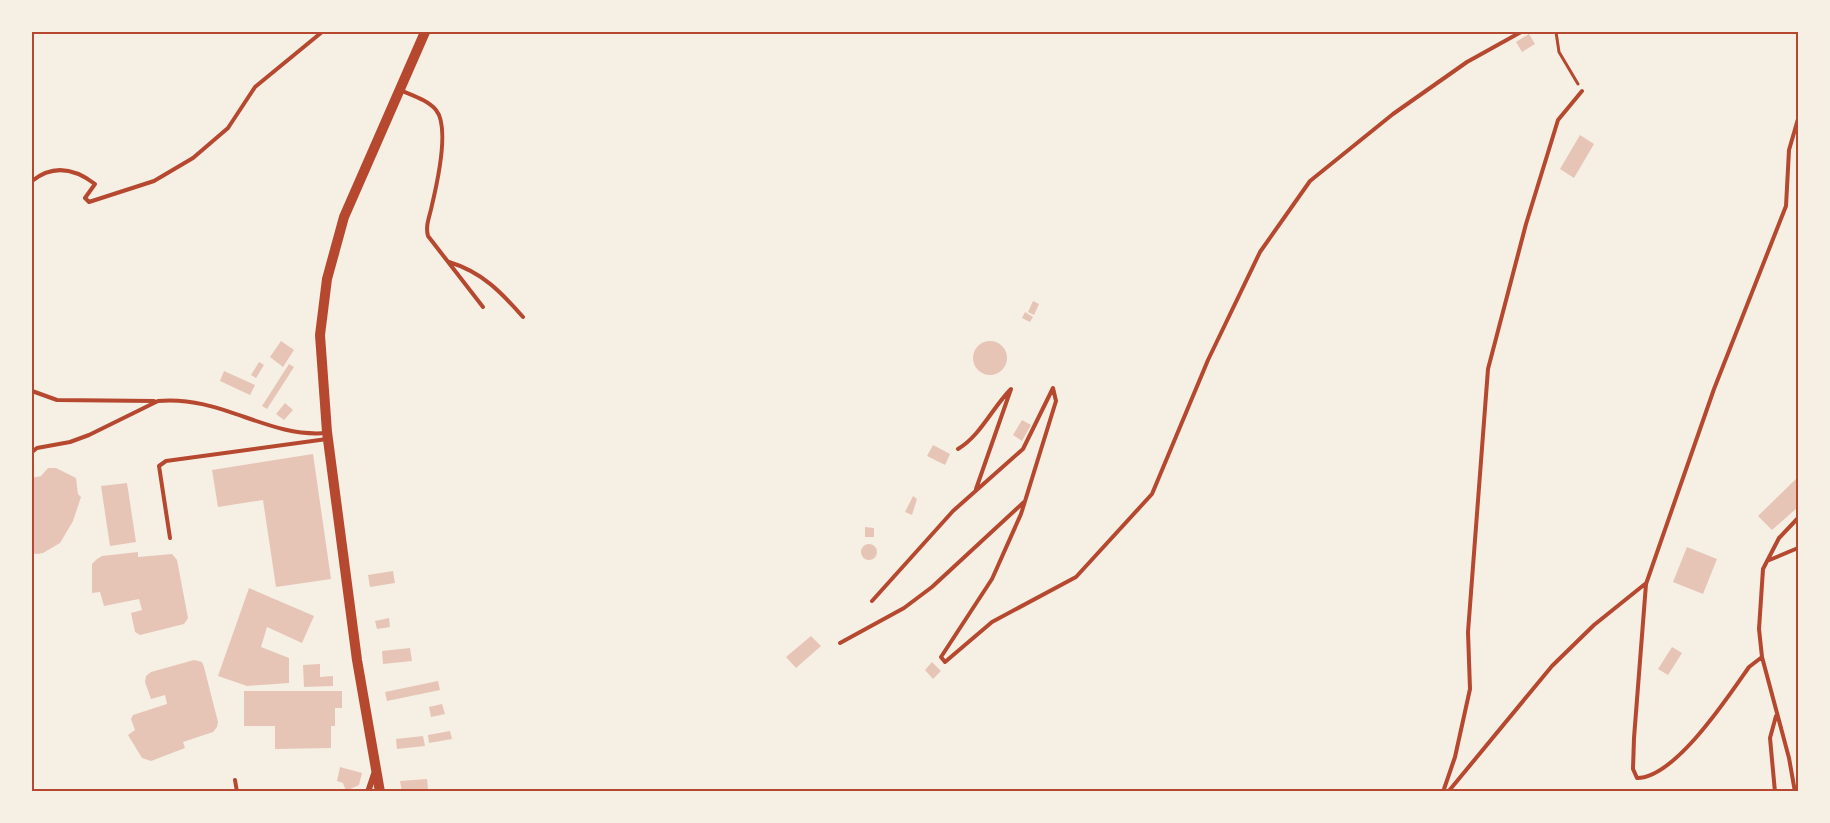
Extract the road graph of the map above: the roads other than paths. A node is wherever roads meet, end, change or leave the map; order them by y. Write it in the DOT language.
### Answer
graph roads {
  1 [pos="322,32"];
  2 [pos="426,32"];
  3 [pos="1521,32"];
  4 [pos="399,90"];
  5 [pos="1582,91"];
  6 [pos="1798,119"];
  7 [pos="32,181"];
  8 [pos="449,262"];
  9 [pos="483,307"];
  10 [pos="523,317"];
  11 [pos="32,391"];
  12 [pos="158,401"];
  13 [pos="327,436"];
  14 [pos="958,449"];
  15 [pos="32,452"];
  16 [pos="976,490"];
  17 [pos="1025,502"];
  18 [pos="1798,518"];
  19 [pos="170,538"];
  20 [pos="1798,548"];
  21 [pos="1766,562"];
  22 [pos="1646,584"];
  23 [pos="872,601"];
  24 [pos="840,643"];
  25 [pos="1762,657"];
  26 [pos="1776,715"];
  27 [pos="376,768"];
  28 [pos="236,780"];
  29 [pos="237,792"];
  30 [pos="369,792"];
  31 [pos="380,792"];
  32 [pos="1443,792"];
  33 [pos="1448,792"];
  34 [pos="1775,792"];
  35 [pos="1794,792"];
  1 -- 7 [label="lane"];
  2 -- 4 [label="main road"];
  3 -- 17 [label="lane"];
  4 -- 8 [label="lane"];
  4 -- 13 [label="main road"];
  5 -- 32 [label="lane"];
  6 -- 22 [label="lane"];
  8 -- 9 [label="lane"];
  8 -- 10 [label="lane"];
  11 -- 12 [label="lane"];
  12 -- 13 [label="lane"];
  12 -- 15 [label="lane"];
  13 -- 19 [label="lane"];
  13 -- 27 [label="main road"];
  14 -- 16 [label="lane"];
  16 -- 17 [label="lane"];
  16 -- 23 [label="lane"];
  17 -- 24 [label="lane"];
  18 -- 21 [label="lane"];
  20 -- 21 [label="lane"];
  21 -- 25 [label="lane"];
  22 -- 25 [label="lane"];
  22 -- 33 [label="lane"];
  25 -- 26 [label="lane"];
  26 -- 34 [label="lane"];
  26 -- 35 [label="lane"];
  27 -- 30 [label="street"];
  27 -- 31 [label="main road"];
  28 -- 29 [label="lane"];
}
